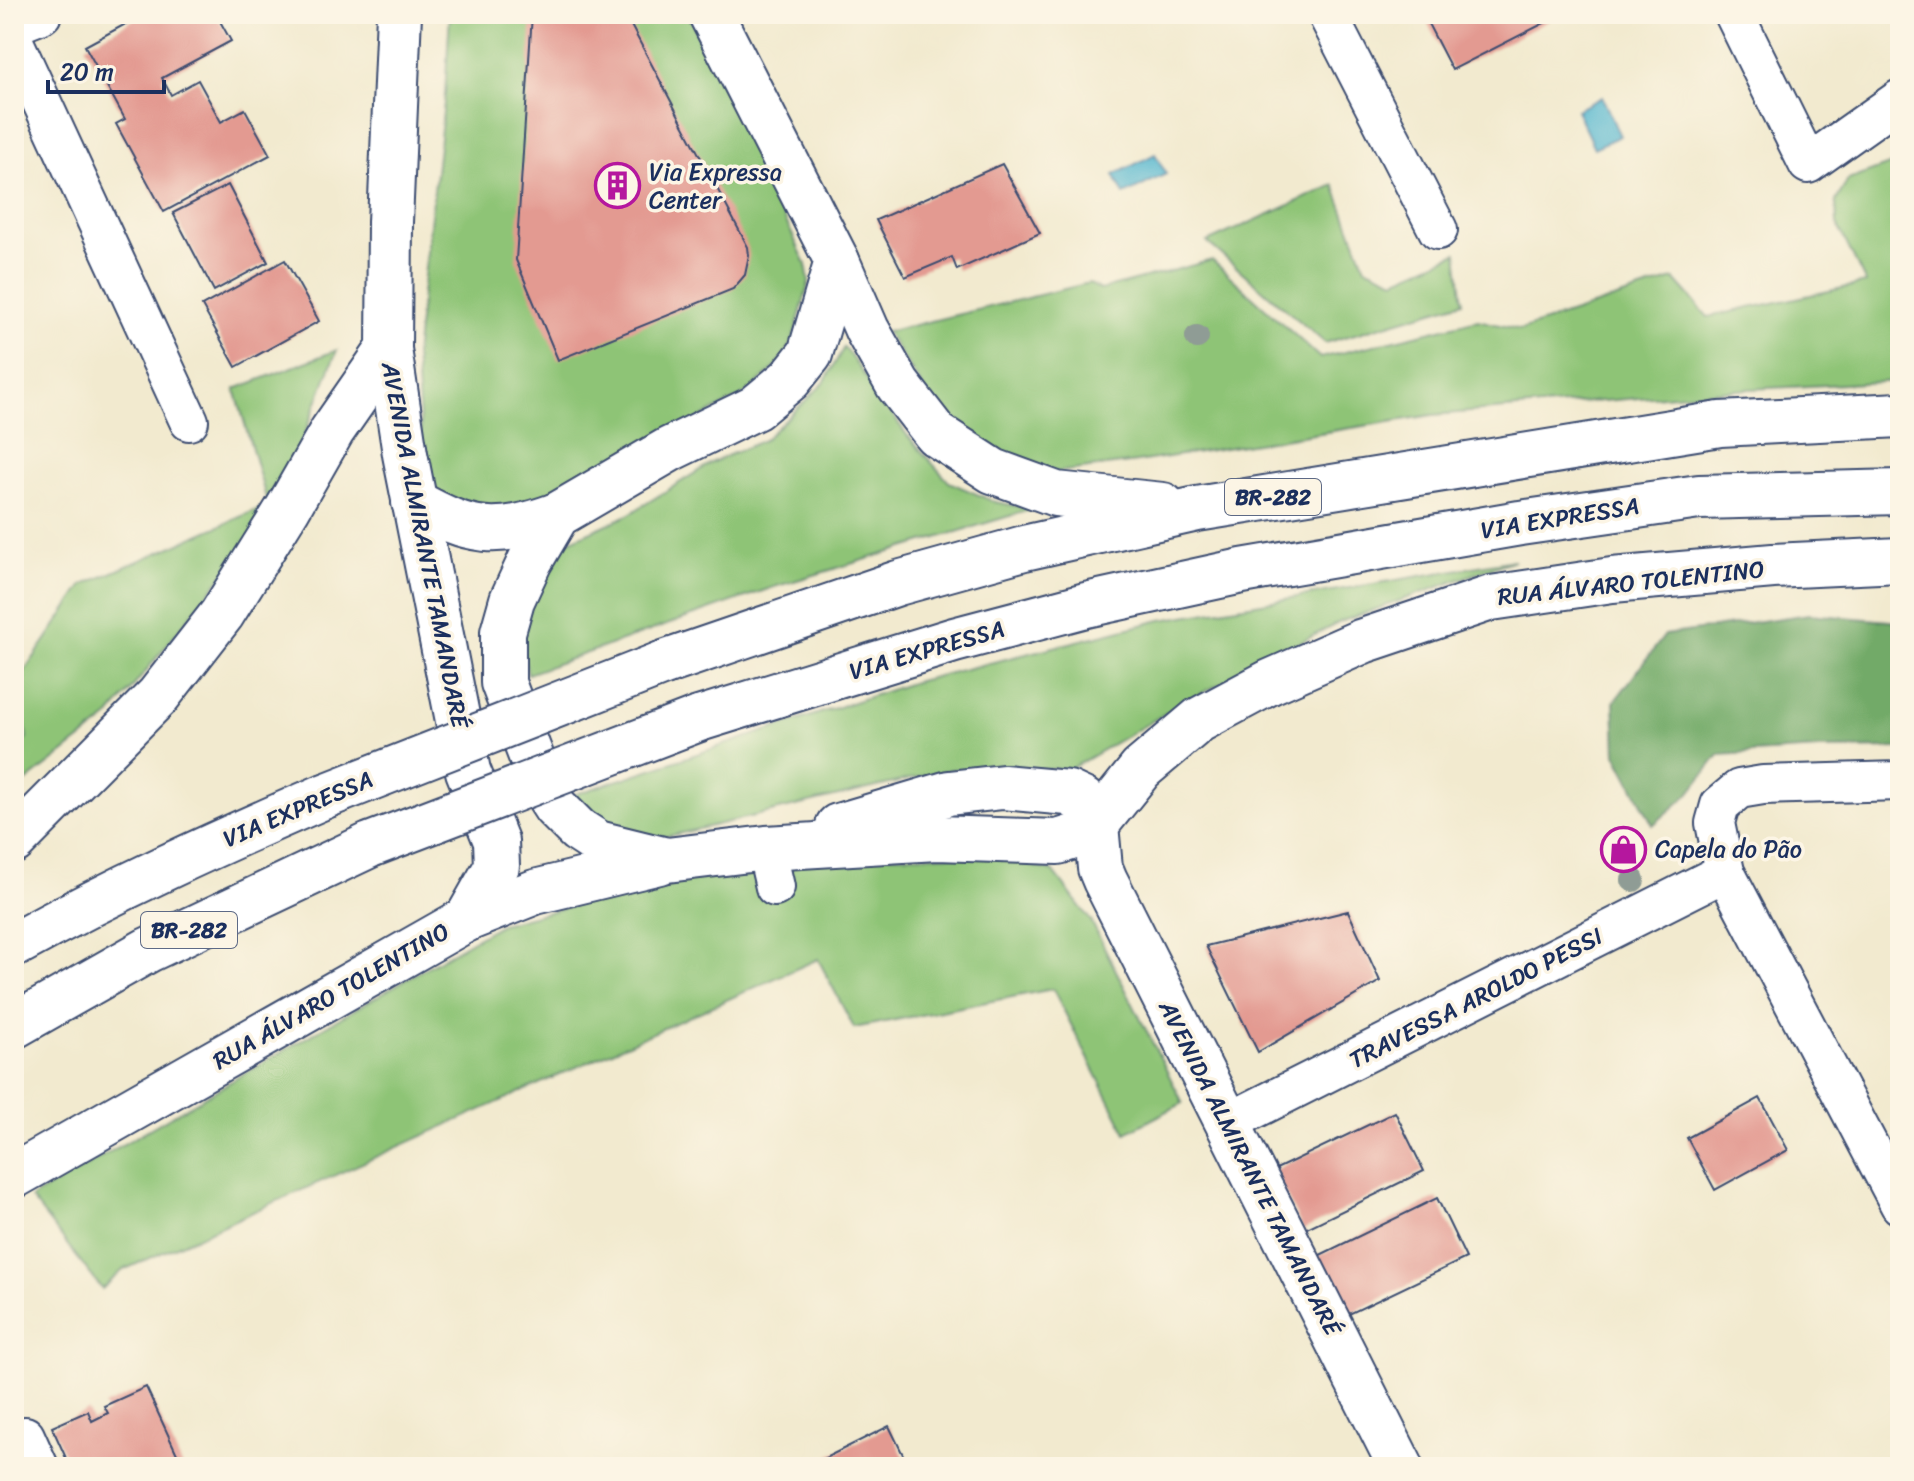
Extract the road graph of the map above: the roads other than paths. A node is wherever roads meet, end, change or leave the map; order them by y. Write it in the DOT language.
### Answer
graph roads {
  1 [pos="42,14"];
  2 [pos="399,14"];
  3 [pos="711,14"];
  4 [pos="1327,14"];
  5 [pos="1734,14"];
  6 [pos="14,25"];
  7 [pos="14,42"];
  8 [pos="1900,99"];
  9 [pos="1438,230"];
  10 [pos="837,261"];
  11 [pos="389,349"];
  12 [pos="1900,415"];
  13 [pos="189,421"];
  14 [pos="1900,492"];
  15 [pos="414,502"];
  16 [pos="1197,509"];
  17 [pos="557,515"];
  18 [pos="1900,560"];
  19 [pos="1900,781"];
  20 [pos="14,841"];
  21 [pos="1085,845"];
  22 [pos="667,860"];
  23 [pos="1725,872"];
  24 [pos="467,919"];
  25 [pos="14,945"];
  26 [pos="14,1026"];
  27 [pos="1227,1123"];
  28 [pos="14,1176"];
  29 [pos="1900,1205"];
  30 [pos="1401,1467"];
  1 -- 6 [label="street"];
  2 -- 11 [label="main road, AVENIDA ALMIRANTE TAMANDARÉ"];
  3 -- 10 [label="main road"];
  4 -- 9 [label="street"];
  5 -- 8 [label="street"];
  7 -- 13 [label="street"];
  10 -- 16 [label="main road"];
  10 -- 17 [label="main road, AVENIDA ALMIRANTE TAMANDARÉ"];
  11 -- 15 [label="main road, AVENIDA ALMIRANTE TAMANDARÉ"];
  11 -- 20 [label="main road"];
  12 -- 16 [label="main road, VIA EXPRESSA / BR-282"];
  14 -- 26 [label="main road, VIA EXPRESSA / BR-282, bridge"];
  15 -- 17 [label="main road"];
  15 -- 24 [label="main road, AVENIDA ALMIRANTE TAMANDARÉ"];
  16 -- 25 [label="main road, VIA EXPRESSA / BR-282, bridge"];
  17 -- 22 [label="main road, AVENIDA ALMIRANTE TAMANDARÉ"];
  18 -- 21 [label="main road, RUA ÁLVARO TOLENTINO"];
  19 -- 23 [label="street"];
  21 -- 22 [label="main road, AVENIDA ALMIRANTE TAMANDARÉ"];
  21 -- 27 [label="main road, AVENIDA ALMIRANTE TAMANDARÉ"];
  22 -- 24 [label="main road, RUA ÁLVARO TOLENTINO"];
  23 -- 27 [label="street, TRAVESSA AROLDO PESSI"];
  23 -- 29 [label="street"];
  24 -- 28 [label="main road, RUA ÁLVARO TOLENTINO"];
  27 -- 30 [label="main road, AVENIDA ALMIRANTE TAMANDARÉ"];
}
